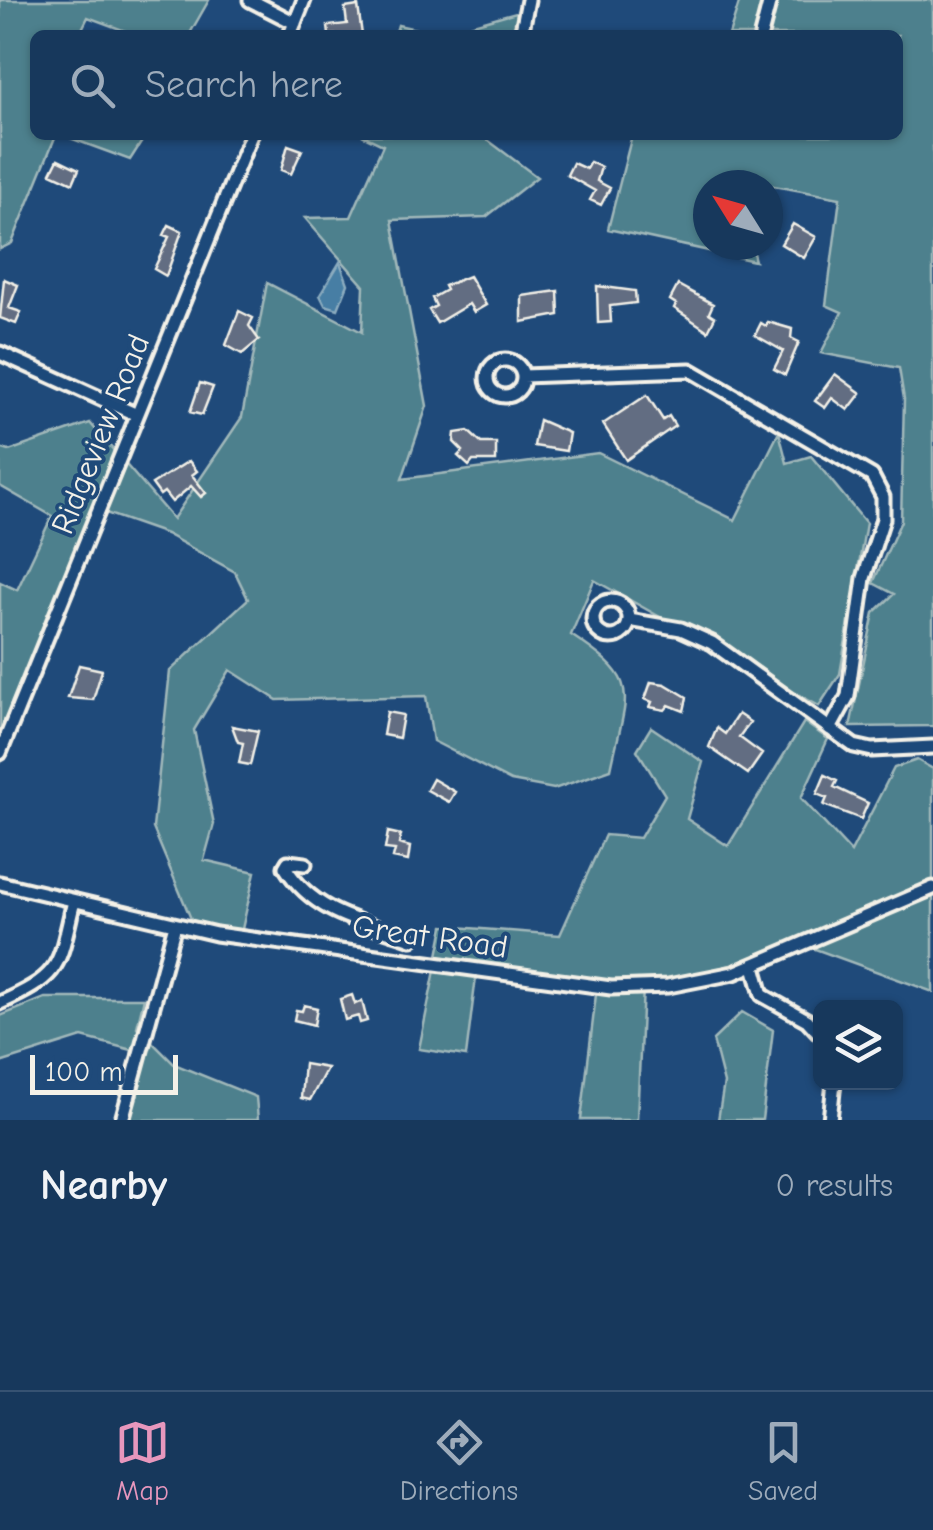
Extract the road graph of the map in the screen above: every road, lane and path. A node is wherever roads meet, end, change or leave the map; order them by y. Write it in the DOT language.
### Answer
graph roads {
  1 [pos="250,0"];
  2 [pos="304,0"];
  3 [pos="528,0"];
  4 [pos="770,0"];
  5 [pos="293,29"];
  6 [pos="522,30"];
  7 [pos="762,30"];
  8 [pos="249,140"];
  9 [pos="0,353"];
  10 [pos="523,376"];
  11 [pos="136,415"];
  12 [pos="629,620"];
  13 [pos="830,729"];
  14 [pos="933,748"];
  15 [pos="0,753"];
  16 [pos="305,864"];
  17 [pos="0,883"];
  18 [pos="933,888"];
  19 [pos="74,901"];
  20 [pos="175,925"];
  21 [pos="412,939"];
  22 [pos="754,966"];
  23 [pos="0,1003"];
  24 [pos="813,1026"];
  25 [pos="833,1090"];
  26 [pos="122,1120"];
  27 [pos="830,1120"];
  1 -- 5 [label="street"];
  2 -- 5 [label="street"];
  3 -- 6 [label="street"];
  4 -- 7 [label="street"];
  8 -- 11 [label="street, Ridgeview Road"];
  9 -- 11 [label="street"];
  10 -- 13 [label="street"];
  11 -- 15 [label="street, Ridgeview Road"];
  12 -- 13 [label="street"];
  13 -- 14 [label="street"];
  16 -- 21 [label="street"];
  17 -- 19 [label="street, Great Road"];
  18 -- 22 [label="street, Great Road"];
  19 -- 20 [label="street, Great Road"];
  19 -- 23 [label="street"];
  20 -- 22 [label="street, Great Road"];
  20 -- 26 [label="street"];
  22 -- 24 [label="street"];
  25 -- 27 [label="street"];
}
